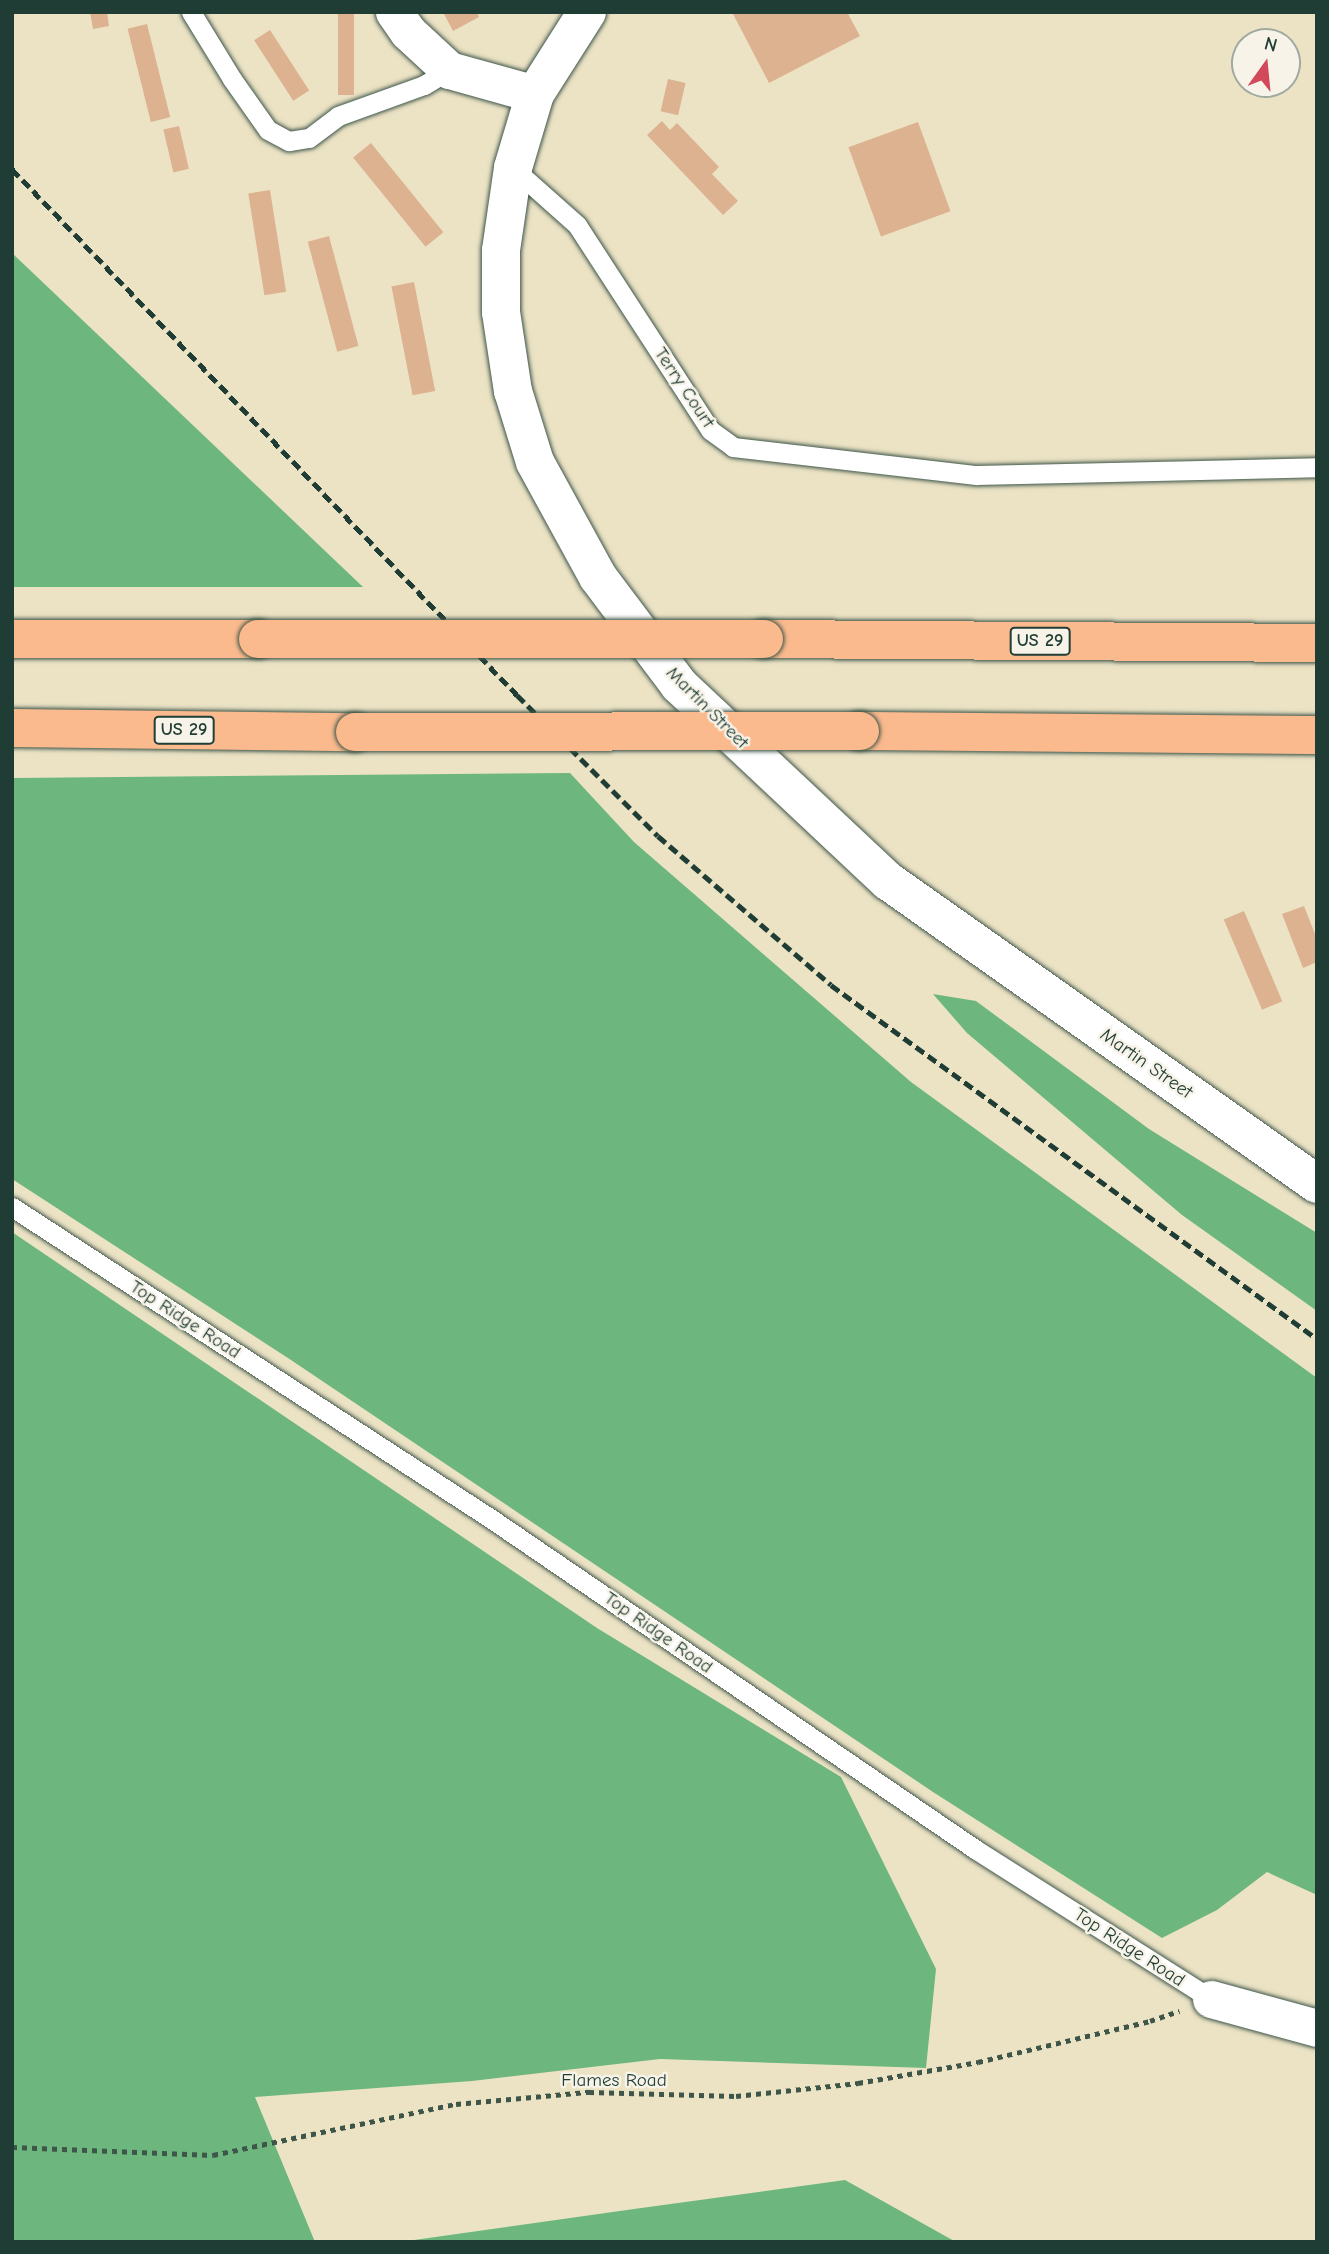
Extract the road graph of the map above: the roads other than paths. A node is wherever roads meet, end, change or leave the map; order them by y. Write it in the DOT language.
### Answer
graph roads {
  1 [pos="191,12"];
  2 [pos="394,12"];
  3 [pos="587,12"];
  4 [pos="449,70"];
  5 [pos="535,94"];
  6 [pos="513,168"];
  7 [pos="1317,467"];
  8 [pos="12,639"];
  9 [pos="1317,643"];
  10 [pos="12,728"];
  11 [pos="1317,736"];
  12 [pos="1317,1184"];
  13 [pos="12,1207"];
  14 [pos="1211,1999"];
  15 [pos="1317,2028"];
  1 -- 4 [label="lane"];
  2 -- 4 [label="street"];
  3 -- 5 [label="street, Martin Street"];
  4 -- 5 [label="street"];
  5 -- 6 [label="street, Martin Street"];
  6 -- 7 [label="lane, Terry Court"];
  6 -- 12 [label="street, Martin Street"];
  8 -- 9 [label="highway, US 29, bridge"];
  10 -- 11 [label="highway, US 29, bridge"];
  13 -- 14 [label="lane, Top Ridge Road"];
  14 -- 15 [label="street, Top Ridge Road"];
}
